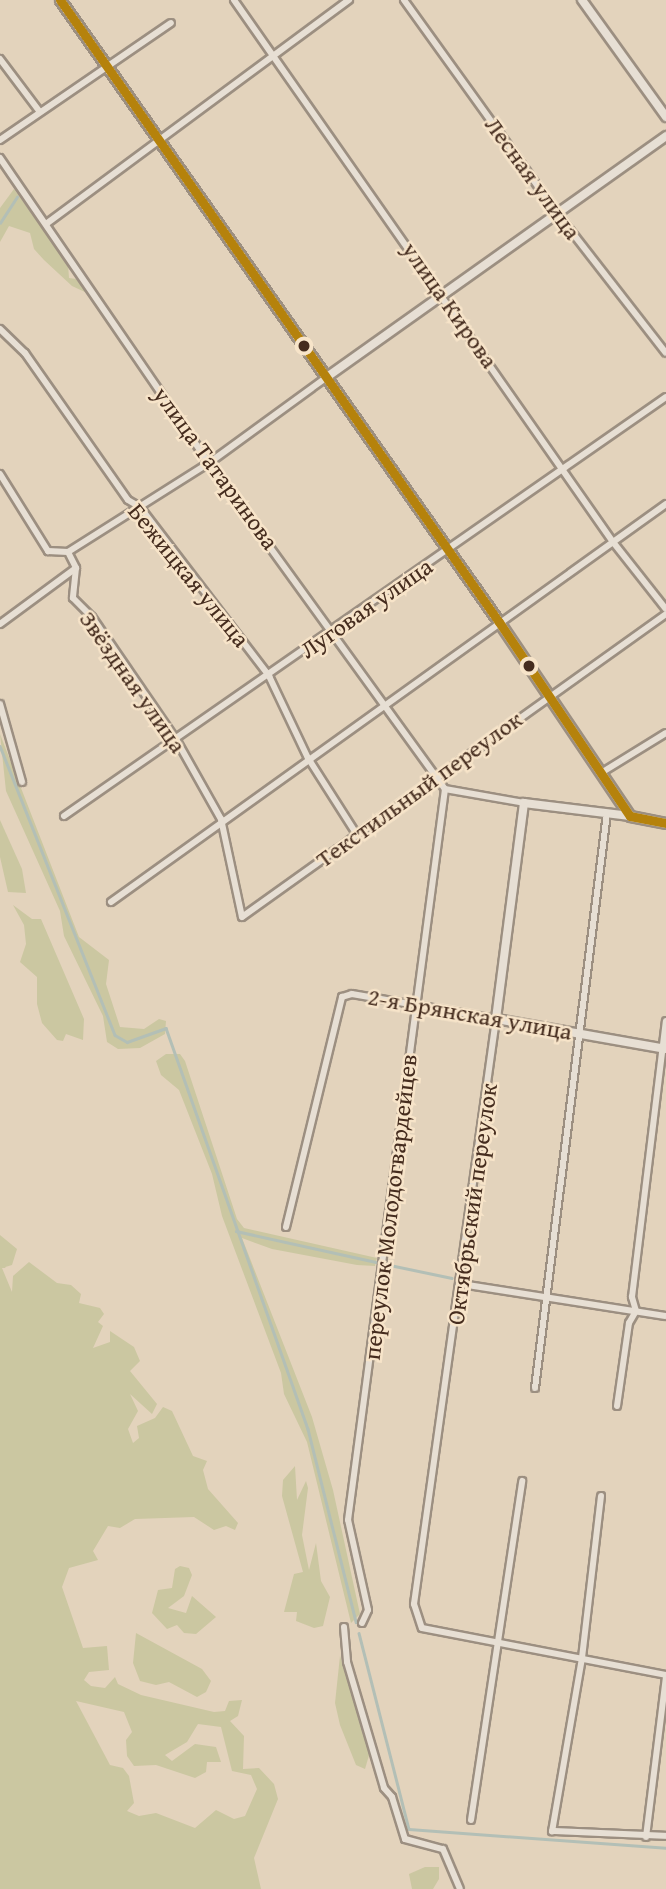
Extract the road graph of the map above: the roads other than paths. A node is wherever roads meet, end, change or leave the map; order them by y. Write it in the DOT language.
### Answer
graph roads {
  1 [pos="60,0"];
  2 [pos="234,0"];
  3 [pos="349,0"];
  4 [pos="404,0"];
  5 [pos="582,0"];
  6 [pos="171,23"];
  7 [pos="272,54"];
  8 [pos="0,59"];
  9 [pos="108,70"];
  10 [pos="40,112"];
  11 [pos="666,117"];
  12 [pos="666,136"];
  13 [pos="158,139"];
  14 [pos="0,140"];
  15 [pos="0,158"];
  16 [pos="557,213"];
  17 [pos="46,225"];
  18 [pos="443,295"];
  19 [pos="0,329"];
  20 [pos="666,353"];
  21 [pos="327,377"];
  22 [pos="666,397"];
  23 [pos="209,463"];
  24 [pos="565,468"];
  25 [pos="0,474"];
  26 [pos="666,504"];
  27 [pos="140,507"];
  28 [pos="613,542"];
  29 [pos="449,550"];
  30 [pos="68,552"];
  31 [pos="76,568"];
  32 [pos="666,612"];
  33 [pos="499,622"];
  34 [pos="0,624"];
  35 [pos="334,631"];
  36 [pos="269,676"];
  37 [pos="549,695"];
  38 [pos="385,703"];
  39 [pos="0,704"];
  40 [pos="666,733"];
  41 [pos="177,741"];
  42 [pos="308,758"];
  43 [pos="601,773"];
  44 [pos="436,775"];
  45 [pos="22,782"];
  46 [pos="444,789"];
  47 [pos="524,803"];
  48 [pos="607,813"];
  49 [pos="64,816"];
  50 [pos="630,816"];
  51 [pos="221,819"];
  52 [pos="666,823"];
  53 [pos="356,835"];
  54 [pos="111,902"];
  55 [pos="242,917"];
  56 [pos="415,1006"];
  57 [pos="496,1019"];
  58 [pos="666,1021"];
  59 [pos="580,1033"];
  60 [pos="664,1048"];
  61 [pos="286,1227"];
  62 [pos="461,1284"];
  63 [pos="550,1297"];
  64 [pos="636,1311"];
  65 [pos="666,1316"];
  66 [pos="536,1388"];
  67 [pos="617,1406"];
  68 [pos="522,1481"];
  69 [pos="601,1496"];
  70 [pos="362,1623"];
  71 [pos="344,1626"];
  72 [pos="497,1645"];
  73 [pos="582,1658"];
  74 [pos="666,1676"];
  75 [pos="471,1820"];
  76 [pos="666,1836"];
  77 [pos="646,1837"];
  78 [pos="460,1889"];
  1 -- 9 [label="main road"];
  2 -- 7 [label="street, улица Кирова"];
  3 -- 7 [label="street"];
  4 -- 16 [label="street, Лесная улица"];
  5 -- 11 [label="street"];
  6 -- 9 [label="street"];
  7 -- 13 [label="street"];
  7 -- 18 [label="street, улица Кирова"];
  8 -- 10 [label="street"];
  9 -- 10 [label="street"];
  9 -- 13 [label="main road"];
  10 -- 14 [label="street"];
  12 -- 16 [label="street"];
  13 -- 17 [label="street"];
  13 -- 21 [label="main road"];
  15 -- 17 [label="street, улица Татаринова"];
  16 -- 18 [label="street"];
  16 -- 20 [label="street, Лесная улица"];
  17 -- 23 [label="street, улица Татаринова"];
  18 -- 21 [label="street"];
  18 -- 24 [label="street, улица Кирова"];
  19 -- 27 [label="street, Бежицкая улица"];
  21 -- 23 [label="street"];
  21 -- 29 [label="main road"];
  22 -- 24 [label="street, Луговая улица"];
  23 -- 27 [label="street"];
  23 -- 35 [label="street, улица Татаринова"];
  24 -- 28 [label="street, улица Кирова"];
  24 -- 29 [label="street, Луговая улица"];
  25 -- 30 [label="street"];
  26 -- 28 [label="street"];
  27 -- 30 [label="street"];
  27 -- 36 [label="street, Бежицкая улица"];
  28 -- 32 [label="street, улица Кирова"];
  28 -- 33 [label="street"];
  29 -- 33 [label="main road"];
  29 -- 35 [label="street, Луговая улица"];
  30 -- 31 [label="street, Звёздная улица"];
  31 -- 34 [label="street"];
  31 -- 41 [label="street, Звёздная улица"];
  32 -- 37 [label="street, Текстильный переулок"];
  33 -- 37 [label="main road"];
  33 -- 38 [label="street"];
  35 -- 36 [label="street, Луговая улица"];
  35 -- 38 [label="street, улица Татаринова"];
  36 -- 41 [label="street, Луговая улица"];
  36 -- 42 [label="street, Бежицкая улица"];
  37 -- 43 [label="main road"];
  37 -- 44 [label="street, Текстильный переулок"];
  38 -- 42 [label="street"];
  38 -- 44 [label="street, улица Татаринова"];
  39 -- 45 [label="street"];
  40 -- 43 [label="street"];
  41 -- 49 [label="street, Луговая улица"];
  41 -- 51 [label="street, Звёздная улица"];
  42 -- 51 [label="street"];
  42 -- 53 [label="street, Бежицкая улица"];
  43 -- 50 [label="main road"];
  44 -- 46 [label="street, улица Татаринова"];
  44 -- 53 [label="street, Текстильный переулок"];
  46 -- 47 [label="street"];
  46 -- 56 [label="street, переулок Молодогвардейцев"];
  47 -- 48 [label="street"];
  47 -- 57 [label="street, Октябрьский переулок"];
  48 -- 50 [label="street"];
  48 -- 59 [label="street"];
  50 -- 52 [label="main road"];
  51 -- 54 [label="street"];
  51 -- 55 [label="street, Звёздная улица"];
  53 -- 55 [label="street, Текстильный переулок"];
  56 -- 57 [label="street, 2-я Брянская улица"];
  56 -- 61 [label="street, 2-я Брянская улица"];
  56 -- 70 [label="street, переулок Молодогвардейцев"];
  57 -- 59 [label="street, 2-я Брянская улица"];
  57 -- 62 [label="street, Октябрьский переулок"];
  58 -- 60 [label="street"];
  59 -- 60 [label="street, 2-я Брянская улица"];
  59 -- 63 [label="street"];
  60 -- 64 [label="street"];
  62 -- 63 [label="street"];
  62 -- 72 [label="street, Октябрьский переулок"];
  63 -- 64 [label="street"];
  63 -- 66 [label="street"];
  64 -- 65 [label="street"];
  64 -- 67 [label="street"];
  68 -- 72 [label="street"];
  69 -- 73 [label="street"];
  71 -- 78 [label="street"];
  72 -- 73 [label="street"];
  72 -- 75 [label="street"];
  73 -- 74 [label="street"];
  73 -- 77 [label="street"];
  74 -- 77 [label="street"];
  76 -- 77 [label="street"];
}
